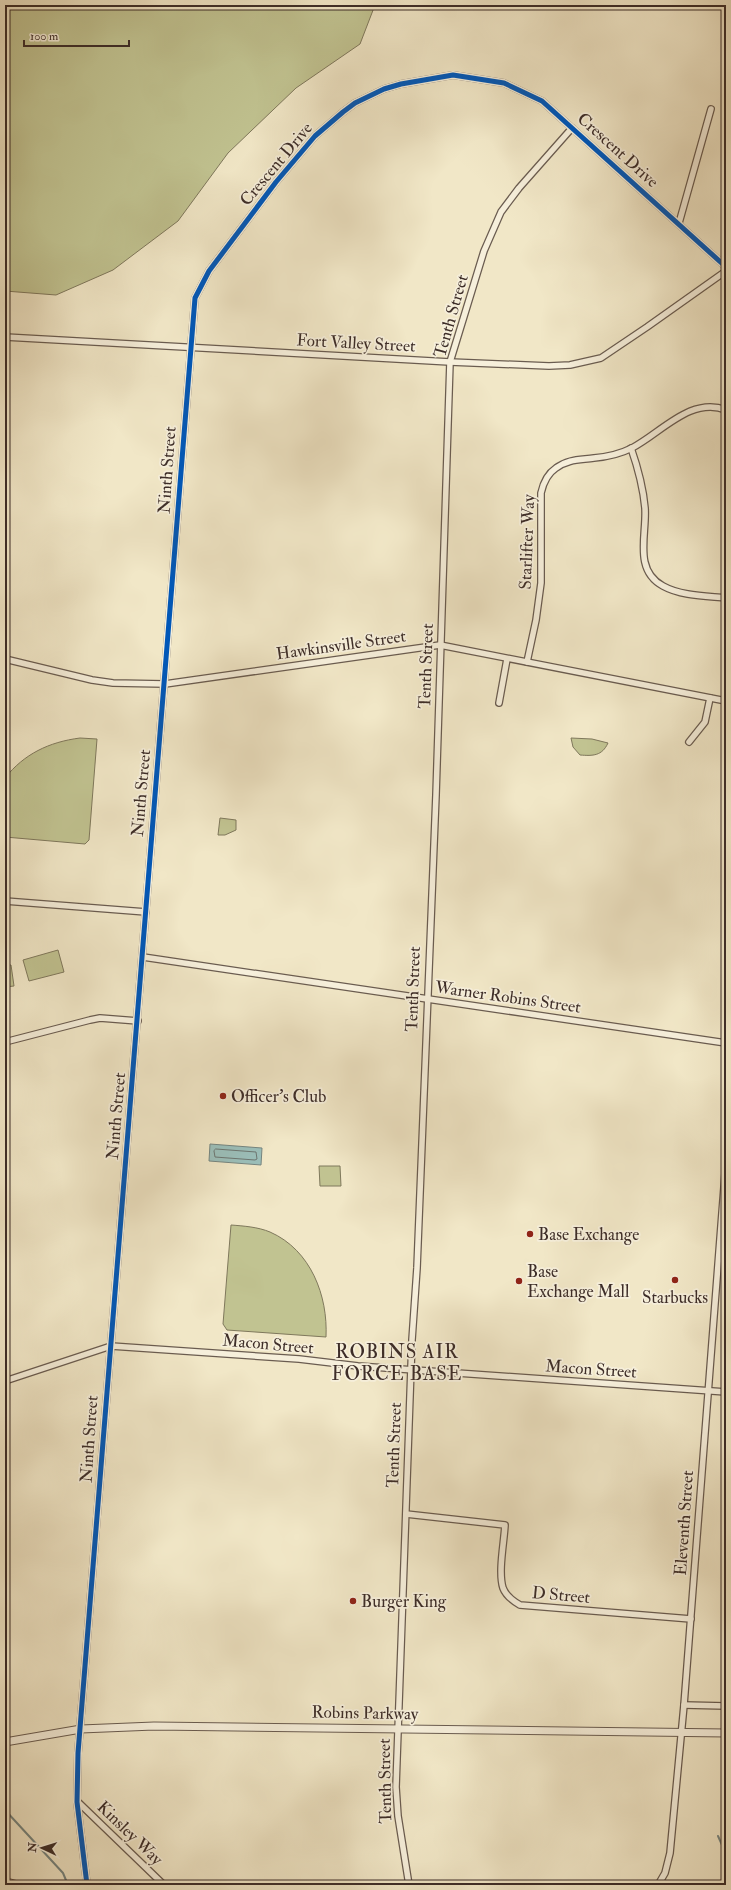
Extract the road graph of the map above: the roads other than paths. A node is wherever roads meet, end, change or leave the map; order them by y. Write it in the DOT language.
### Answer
graph roads {
  1 [pos="711,109"];
  2 [pos="572,128"];
  3 [pos="678,224"];
  4 [pos="726,267"];
  5 [pos="726,271"];
  6 [pos="5,337"];
  7 [pos="190,349"];
  8 [pos="450,362"];
  9 [pos="726,410"];
  10 [pos="631,448"];
  11 [pos="726,598"];
  12 [pos="440,645"];
  13 [pos="5,659"];
  14 [pos="507,659"];
  15 [pos="527,662"];
  16 [pos="164,684"];
  17 [pos="710,698"];
  18 [pos="726,701"];
  19 [pos="499,703"];
  20 [pos="689,742"];
  21 [pos="5,901"];
  22 [pos="146,912"];
  23 [pos="143,957"];
  24 [pos="427,999"];
  25 [pos="138,1021"];
  26 [pos="5,1042"];
  27 [pos="726,1043"];
  28 [pos="726,1161"];
  29 [pos="111,1346"];
  30 [pos="411,1369"];
  31 [pos="5,1381"];
  32 [pos="708,1391"];
  33 [pos="726,1392"];
  34 [pos="406,1514"];
  35 [pos="691,1619"];
  36 [pos="684,1705"];
  37 [pos="726,1706"];
  38 [pos="398,1728"];
  39 [pos="81,1729"];
  40 [pos="681,1732"];
  41 [pos="726,1733"];
  42 [pos="5,1742"];
  43 [pos="77,1802"];
  44 [pos="5,1881"];
  45 [pos="20,1885"];
  46 [pos="87,1885"];
  47 [pos="164,1885"];
  48 [pos="409,1885"];
  49 [pos="658,1885"];
  1 -- 3 [label="street"];
  2 -- 3 [label="street, Crescent Drive"];
  2 -- 7 [label="street, Crescent Drive"];
  2 -- 8 [label="street, Tenth Street"];
  3 -- 4 [label="street, Crescent Drive"];
  5 -- 8 [label="street, Fort Valley Street"];
  6 -- 7 [label="street, Fort Valley Street"];
  7 -- 8 [label="street, Fort Valley Street"];
  7 -- 16 [label="street, Ninth Street"];
  8 -- 12 [label="street, Tenth Street"];
  9 -- 10 [label="street, Starlifter Way"];
  10 -- 11 [label="street"];
  10 -- 15 [label="street, Starlifter Way"];
  12 -- 14 [label="street, Hawkinsville Street"];
  12 -- 16 [label="street, Hawkinsville Street"];
  12 -- 24 [label="street, Tenth Street"];
  13 -- 16 [label="street, Hawkinsville Street"];
  14 -- 15 [label="street, Hawkinsville Street"];
  14 -- 19 [label="street"];
  15 -- 17 [label="street, Hawkinsville Street"];
  16 -- 22 [label="street, Ninth Street"];
  17 -- 18 [label="street, Hawkinsville Street"];
  17 -- 20 [label="street"];
  21 -- 22 [label="street"];
  22 -- 23 [label="street, Ninth Street"];
  23 -- 24 [label="street, Warner Robins Street"];
  23 -- 25 [label="street, Ninth Street"];
  24 -- 27 [label="street, Warner Robins Street"];
  24 -- 30 [label="street, Tenth Street"];
  25 -- 26 [label="street"];
  25 -- 29 [label="street, Ninth Street"];
  28 -- 32 [label="street, Eleventh Street"];
  29 -- 30 [label="street, Macon Street"];
  29 -- 31 [label="street, Macon Street"];
  29 -- 39 [label="street, Ninth Street"];
  30 -- 32 [label="street, Macon Street"];
  30 -- 34 [label="street, Tenth Street"];
  32 -- 33 [label="street, Macon Street"];
  32 -- 35 [label="street, Eleventh Street"];
  34 -- 35 [label="street, D Street"];
  34 -- 38 [label="street, Tenth Street"];
  35 -- 36 [label="street, Eleventh Street"];
  36 -- 37 [label="street"];
  36 -- 40 [label="street, Eleventh Street"];
  38 -- 39 [label="street, Robins Parkway"];
  38 -- 40 [label="street, Robins Parkway"];
  38 -- 48 [label="street, Tenth Street"];
  39 -- 42 [label="street, Robins Parkway"];
  39 -- 43 [label="street, Ninth Street"];
  40 -- 41 [label="street, Robins Parkway"];
  40 -- 49 [label="street, Eleventh Street"];
  43 -- 46 [label="street, Ninth Street"];
  43 -- 47 [label="street, Kinsley Way"];
  44 -- 45 [label="street"];
}
